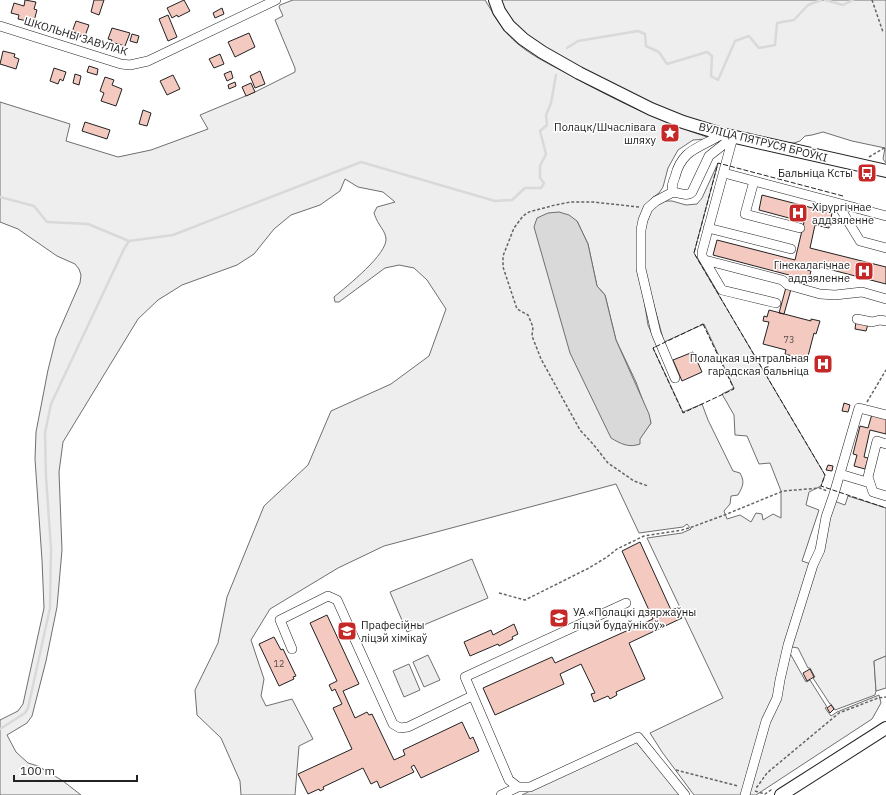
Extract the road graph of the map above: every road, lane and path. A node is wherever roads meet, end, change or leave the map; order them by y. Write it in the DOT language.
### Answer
graph roads {
  1 [pos="276,0"];
  2 [pos="494,0"];
  3 [pos="872,0"];
  4 [pos="0,26"];
  5 [pos="883,32"];
  6 [pos="728,136"];
  7 [pos="886,147"];
  8 [pos="858,164"];
  9 [pos="886,171"];
  10 [pos="724,172"];
  11 [pos="754,181"];
  12 [pos="673,192"];
  13 [pos="837,203"];
  14 [pos="648,208"];
  15 [pos="886,216"];
  16 [pos="708,228"];
  17 [pos="800,228"];
  18 [pos="886,248"];
  19 [pos="791,250"];
  20 [pos="705,260"];
  21 [pos="886,299"];
  22 [pos="776,304"];
  23 [pos="857,319"];
  24 [pos="886,321"];
  25 [pos="886,370"];
  26 [pos="675,378"];
  27 [pos="863,409"];
  28 [pos="886,415"];
  29 [pos="886,444"];
  30 [pos="840,474"];
  31 [pos="870,483"];
  32 [pos="648,486"];
  33 [pos="834,494"];
  34 [pos="886,496"];
  35 [pos="498,593"];
  36 [pos="626,602"];
  37 [pos="292,648"];
  38 [pos="472,696"];
  39 [pos="886,697"];
  40 [pos="886,728"];
  41 [pos="663,768"];
  42 [pos="518,788"];
  43 [pos="746,792"];
  44 [pos="501,795"];
  45 [pos="685,795"];
  46 [pos="775,795"];
  47 [pos="781,795"];
  1 -- 4 [label="street, ШКОЛЬНЫ ЗАВУЛАК"];
  2 -- 6 [label="main road, ВУЛІЦА ПЯТРУСЯ БРОЎКІ"];
  3 -- 5 [label="path"];
  6 -- 8 [label="main road, ВУЛІЦА ПЯТРУСЯ БРОЎКІ"];
  6 -- 10 [label="street"];
  6 -- 12 [label="street"];
  6 -- 12 [label="street"];
  7 -- 8 [label="path"];
  8 -- 9 [label="main road, ВУЛІЦА ПЯТРУСЯ БРОЎКІ"];
  10 -- 11 [label="street"];
  10 -- 16 [label="street"];
  11 -- 13 [label="street"];
  11 -- 17 [label="street"];
  12 -- 14 [label="street"];
  13 -- 15 [label="street"];
  13 -- 18 [label="street"];
  14 -- 26 [label="street"];
  14 -- 32 [label="path"];
  16 -- 19 [label="street"];
  16 -- 20 [label="street"];
  20 -- 21 [label="street"];
  20 -- 22 [label="street"];
  23 -- 24 [label="street"];
  25 -- 27 [label="path"];
  27 -- 28 [label="street"];
  27 -- 30 [label="street"];
  29 -- 31 [label="street"];
  30 -- 31 [label="street"];
  30 -- 33 [label="street"];
  31 -- 34 [label="street"];
  33 -- 35 [label="path"];
  33 -- 43 [label="street"];
  36 -- 38 [label="street"];
  37 -- 38 [label="street"];
  38 -- 42 [label="street"];
  39 -- 43 [label="path"];
  40 -- 47 [label="main road"];
  41 -- 42 [label="street"];
  41 -- 43 [label="path"];
  41 -- 45 [label="street"];
  42 -- 44 [label="street"];
  43 -- 46 [label="path"];
}
